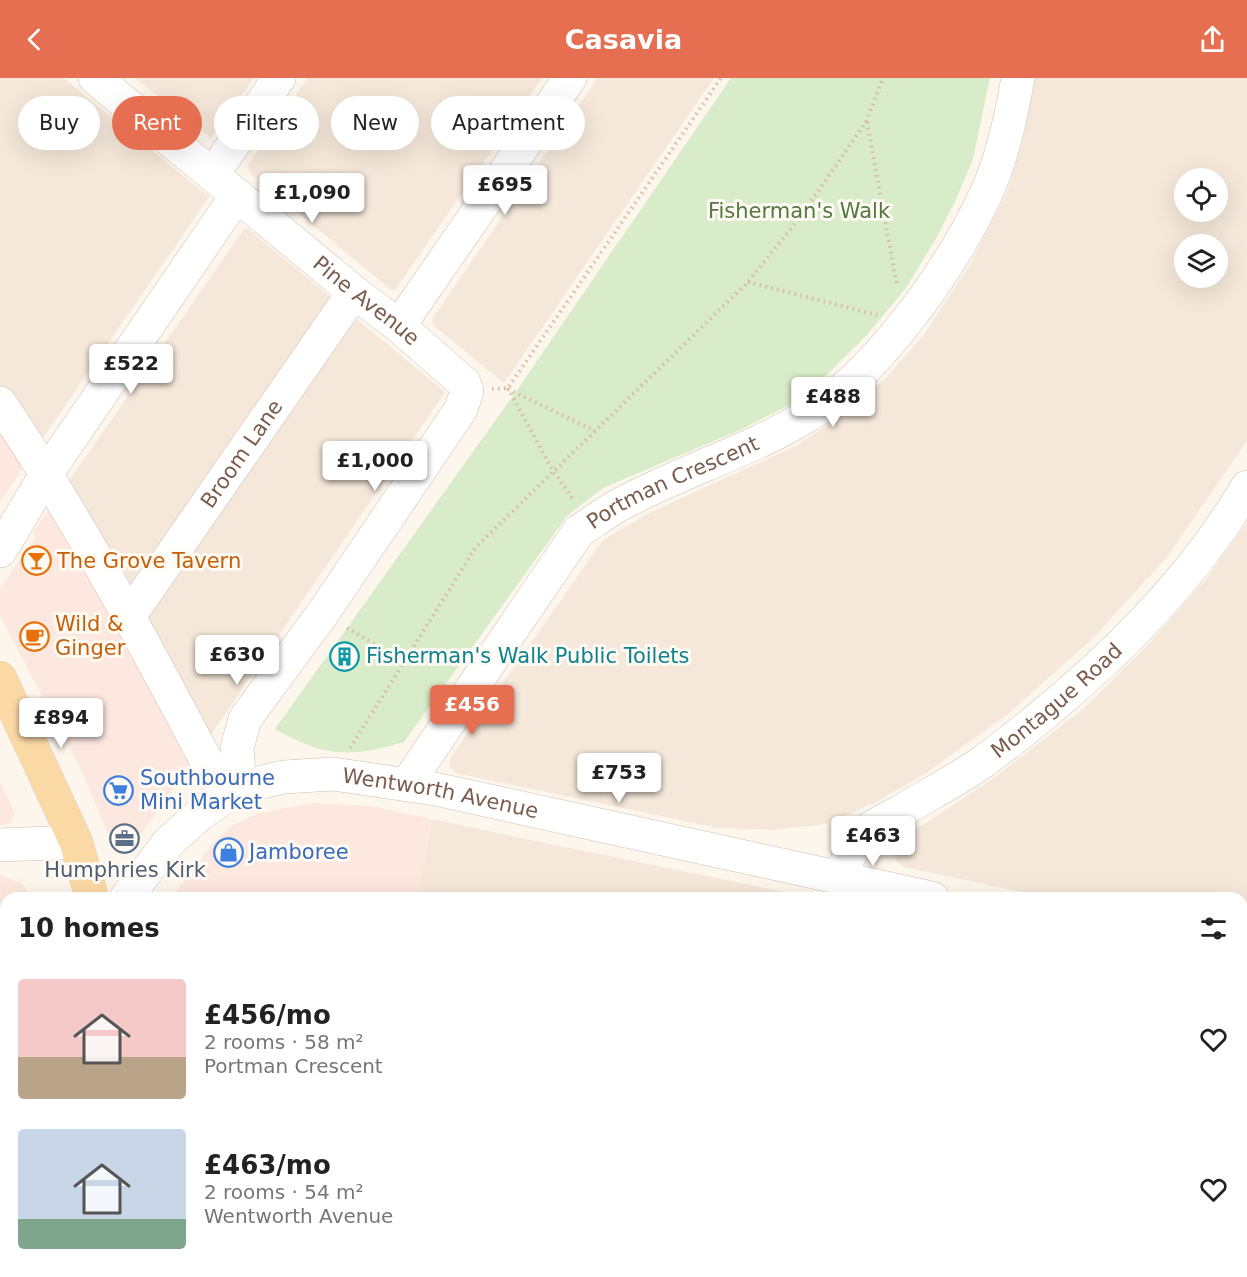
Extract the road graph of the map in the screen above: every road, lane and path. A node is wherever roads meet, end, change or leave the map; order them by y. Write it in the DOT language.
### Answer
graph roads {
  1 [pos="95,78"];
  2 [pos="279,78"];
  3 [pos="570,78"];
  4 [pos="721,78"];
  5 [pos="883,78"];
  6 [pos="1018,78"];
  7 [pos="866,122"];
  8 [pos="225,184"];
  9 [pos="748,282"];
  10 [pos="354,292"];
  11 [pos="904,322"];
  12 [pos="399,326"];
  13 [pos="508,388"];
  14 [pos="467,391"];
  15 [pos="0,403"];
  16 [pos="595,431"];
  17 [pos="554,471"];
  18 [pos="47,473"];
  19 [pos="1247,487"];
  20 [pos="589,524"];
  21 [pos="0,550"];
  22 [pos="323,614"];
  23 [pos="130,615"];
  24 [pos="403,661"];
  25 [pos="0,678"];
  26 [pos="333,774"];
  27 [pos="407,784"];
  28 [pos="232,792"];
  29 [pos="76,842"];
  30 [pos="0,845"];
  31 [pos="839,878"];
  32 [pos="90,892"];
  33 [pos="131,892"];
  34 [pos="904,892"];
  1 -- 8 [label="street, Pine Avenue"];
  2 -- 8 [label="street"];
  3 -- 12 [label="street"];
  4 -- 13 [label="path"];
  5 -- 7 [label="path"];
  6 -- 11 [label="street, Portman Crescent"];
  7 -- 9 [label="path"];
  7 -- 11 [label="path"];
  8 -- 10 [label="street, Pine Avenue"];
  8 -- 18 [label="street"];
  9 -- 11 [label="path"];
  9 -- 16 [label="path"];
  10 -- 12 [label="street, Pine Avenue"];
  10 -- 23 [label="street, Broom Lane"];
  11 -- 20 [label="street, Portman Crescent"];
  12 -- 14 [label="street, Pine Avenue"];
  13 -- 14 [label="path"];
  13 -- 16 [label="path"];
  13 -- 17 [label="path"];
  14 -- 22 [label="street"];
  15 -- 18 [label="street"];
  16 -- 17 [label="path"];
  17 -- 20 [label="path"];
  17 -- 24 [label="path"];
  18 -- 21 [label="street"];
  18 -- 23 [label="street"];
  19 -- 31 [label="street, Montague Road"];
  20 -- 27 [label="street, Portman Crescent"];
  22 -- 24 [label="path"];
  22 -- 28 [label="street"];
  23 -- 28 [label="street"];
  24 -- 26 [label="path"];
  25 -- 29 [label="main road"];
  26 -- 27 [label="street, Wentworth Avenue"];
  26 -- 28 [label="street, Wentworth Avenue"];
  27 -- 31 [label="street, Wentworth Avenue"];
  28 -- 33 [label="street"];
  29 -- 30 [label="street"];
  29 -- 32 [label="main road"];
  31 -- 34 [label="street, Wentworth Avenue"];
}
